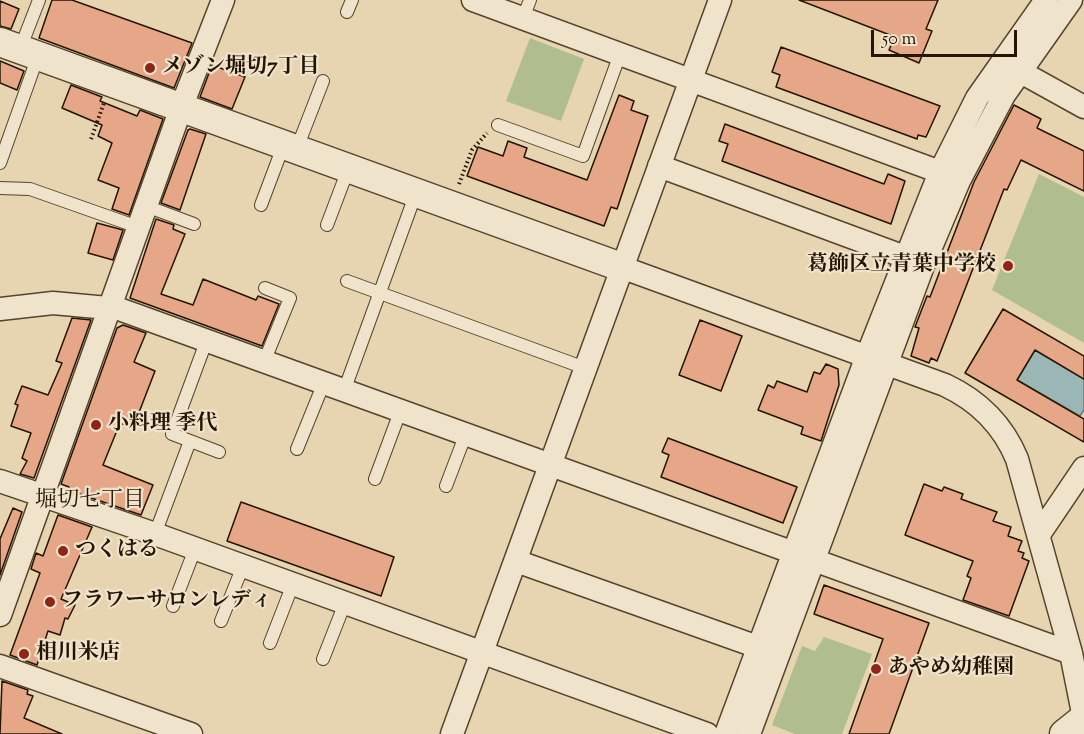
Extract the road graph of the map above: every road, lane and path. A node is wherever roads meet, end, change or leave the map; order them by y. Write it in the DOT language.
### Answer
graph roads {
  1 [pos="39,0"];
  2 [pos="223,0"];
  3 [pos="473,0"];
  4 [pos="720,0"];
  5 [pos="1046,0"];
  6 [pos="1071,0"];
  7 [pos="527,9"];
  8 [pos="19,49"];
  9 [pos="620,54"];
  10 [pos="1019,71"];
  11 [pos="690,80"];
  12 [pos="323,81"];
  13 [pos="112,83"];
  14 [pos="1084,107"];
  15 [pos="181,108"];
  16 [pos="498,125"];
  17 [pos="91,139"];
  18 [pos="291,146"];
  19 [pos="0,163"];
  20 [pos="659,166"];
  21 [pos="349,167"];
  22 [pos="940,172"];
  23 [pos="0,189"];
  24 [pos="416,191"];
  25 [pos="451,204"];
  26 [pos="261,205"];
  27 [pos="142,216"];
  28 [pos="194,224"];
  29 [pos="327,225"];
  30 [pos="905,257"];
  31 [pos="621,267"];
  32 [pos="347,281"];
  33 [pos="265,288"];
  34 [pos="380,293"];
  35 [pos="109,307"];
  36 [pos="0,309"];
  37 [pos="206,342"];
  38 [pos="877,360"];
  39 [pos="264,362"];
  40 [pos="585,368"];
  41 [pos="333,388"];
  42 [pos="400,412"];
  43 [pos="465,436"];
  44 [pos="190,441"];
  45 [pos="297,449"];
  46 [pos="219,452"];
  47 [pos="549,466"];
  48 [pos="1084,468"];
  49 [pos="375,479"];
  50 [pos="0,481"];
  51 [pos="446,486"];
  52 [pos="42,496"];
  53 [pos="1040,533"];
  54 [pos="155,534"];
  55 [pos="195,549"];
  56 [pos="803,558"];
  57 [pos="516,561"];
  58 [pos="243,566"];
  59 [pos="293,584"];
  60 [pos="345,603"];
  61 [pos="173,606"];
  62 [pos="0,615"];
  63 [pos="221,621"];
  64 [pos="270,643"];
  65 [pos="769,651"];
  66 [pos="482,652"];
  67 [pos="1071,653"];
  68 [pos="323,659"];
  69 [pos="0,666"];
  70 [pos="1084,718"];
  71 [pos="191,734"];
  72 [pos="452,734"];
  73 [pos="706,734"];
  74 [pos="726,734"];
  75 [pos="749,734"];
  76 [pos="1064,734"];
  1 -- 8 [label="lane"];
  2 -- 15 [label="street"];
  3 -- 7 [label="street"];
  4 -- 11 [label="street"];
  5 -- 22 [label="street"];
  6 -- 10 [label="street"];
  7 -- 9 [label="street"];
  8 -- 13 [label="street"];
  8 -- 19 [label="lane"];
  9 -- 11 [label="street"];
  9 -- 16 [label="lane"];
  10 -- 14 [label="street"];
  10 -- 38 [label="street"];
  11 -- 20 [label="street"];
  11 -- 22 [label="street"];
  12 -- 18 [label="lane"];
  13 -- 15 [label="street"];
  13 -- 17 [label="path"];
  15 -- 18 [label="street"];
  15 -- 27 [label="street"];
  16 -- 25 [label="path"];
  18 -- 21 [label="street"];
  18 -- 26 [label="lane"];
  20 -- 30 [label="street"];
  20 -- 31 [label="street"];
  21 -- 24 [label="street"];
  21 -- 29 [label="lane"];
  22 -- 30 [label="street"];
  23 -- 27 [label="lane"];
  24 -- 25 [label="street"];
  24 -- 34 [label="lane"];
  25 -- 31 [label="street"];
  27 -- 28 [label="lane"];
  27 -- 35 [label="street"];
  30 -- 38 [label="street"];
  31 -- 38 [label="street"];
  31 -- 40 [label="street"];
  32 -- 34 [label="lane"];
  33 -- 39 [label="lane"];
  34 -- 40 [label="lane"];
  34 -- 41 [label="lane"];
  35 -- 36 [label="street"];
  35 -- 37 [label="street"];
  35 -- 52 [label="street"];
  37 -- 39 [label="street"];
  37 -- 44 [label="lane"];
  38 -- 53 [label="street"];
  38 -- 56 [label="street"];
  39 -- 41 [label="street"];
  40 -- 47 [label="street"];
  41 -- 42 [label="street"];
  41 -- 45 [label="lane"];
  42 -- 43 [label="street"];
  42 -- 49 [label="lane"];
  43 -- 47 [label="street"];
  43 -- 51 [label="lane"];
  44 -- 46 [label="lane"];
  44 -- 54 [label="lane"];
  47 -- 56 [label="street"];
  47 -- 57 [label="street"];
  48 -- 53 [label="street"];
  50 -- 52 [label="street"];
  52 -- 54 [label="street"];
  52 -- 62 [label="street"];
  53 -- 67 [label="street"];
  54 -- 55 [label="street"];
  55 -- 58 [label="street"];
  55 -- 61 [label="lane"];
  56 -- 65 [label="street"];
  56 -- 67 [label="street"];
  57 -- 65 [label="street"];
  57 -- 66 [label="street"];
  58 -- 59 [label="street"];
  58 -- 63 [label="lane"];
  59 -- 60 [label="street"];
  59 -- 64 [label="lane"];
  60 -- 66 [label="street"];
  60 -- 68 [label="lane"];
  65 -- 74 [label="street"];
  65 -- 75 [label="street"];
  66 -- 72 [label="street"];
  66 -- 73 [label="street"];
  67 -- 70 [label="street"];
  69 -- 71 [label="street"];
  70 -- 76 [label="street"];
}
